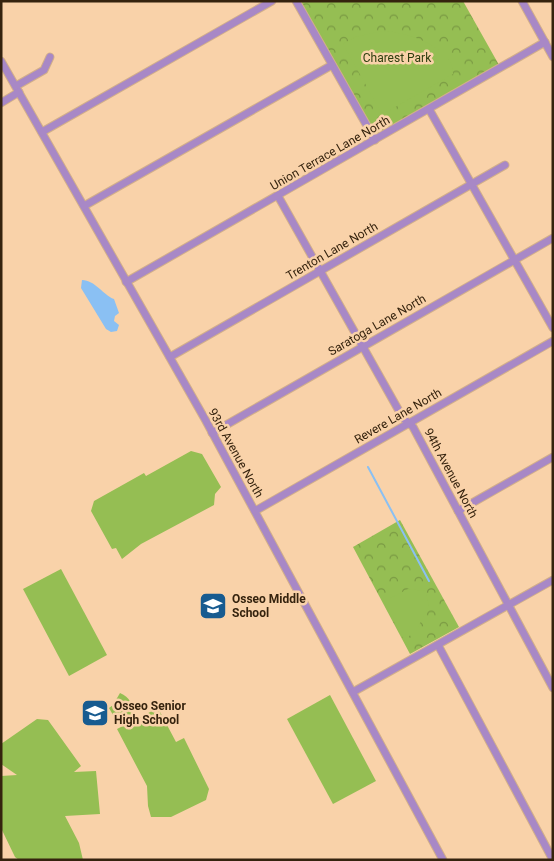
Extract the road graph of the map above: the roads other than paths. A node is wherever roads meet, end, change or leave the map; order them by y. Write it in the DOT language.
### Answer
graph roads {
  1 [pos="272,1"];
  2 [pos="296,1"];
  3 [pos="522,1"];
  4 [pos="545,42"];
  5 [pos="50,57"];
  6 [pos="553,57"];
  7 [pos="1,61"];
  8 [pos="332,65"];
  9 [pos="17,89"];
  10 [pos="1,103"];
  11 [pos="429,109"];
  12 [pos="42,132"];
  13 [pos="375,140"];
  14 [pos="505,165"];
  15 [pos="471,184"];
  16 [pos="278,196"];
  17 [pos="84,206"];
  18 [pos="553,238"];
  19 [pos="514,260"];
  20 [pos="320,270"];
  21 [pos="126,282"];
  22 [pos="553,328"];
  23 [pos="553,341"];
  24 [pos="363,346"];
  25 [pos="170,357"];
  26 [pos="408,423"];
  27 [pos="212,433"];
  28 [pos="553,457"];
  29 [pos="255,511"];
  30 [pos="458,511"];
  31 [pos="553,580"];
  32 [pos="508,605"];
  33 [pos="438,645"];
  34 [pos="553,688"];
  35 [pos="353,692"];
  36 [pos="441,859"];
  37 [pos="552,860"];
  1 -- 12 [label="street"];
  2 -- 8 [label="street"];
  3 -- 4 [label="street"];
  4 -- 6 [label="street"];
  4 -- 11 [label="street, Union Terrace Lane North"];
  5 -- 9 [label="street"];
  7 -- 9 [label="street, 93rd Avenue North"];
  8 -- 13 [label="street"];
  8 -- 17 [label="street"];
  9 -- 10 [label="street"];
  9 -- 12 [label="street, 93rd Avenue North"];
  11 -- 13 [label="street, Union Terrace Lane North"];
  11 -- 15 [label="street"];
  12 -- 17 [label="street, 93rd Avenue North"];
  13 -- 16 [label="street, Union Terrace Lane North"];
  14 -- 15 [label="street, Trenton Lane North"];
  15 -- 19 [label="street"];
  15 -- 20 [label="street, Trenton Lane North"];
  16 -- 20 [label="street, 94th Avenue North"];
  16 -- 21 [label="street, Union Terrace Lane North"];
  17 -- 21 [label="street, 93rd Avenue North"];
  18 -- 19 [label="street, Saratoga Lane North"];
  19 -- 22 [label="street"];
  19 -- 24 [label="street, Saratoga Lane North"];
  20 -- 24 [label="street, 94th Avenue North"];
  20 -- 25 [label="street, Trenton Lane North"];
  21 -- 25 [label="street, 93rd Avenue North"];
  23 -- 26 [label="street, Revere Lane North"];
  24 -- 26 [label="street, 94th Avenue North"];
  24 -- 27 [label="street, Saratoga Lane North"];
  25 -- 27 [label="street, 93rd Avenue North"];
  26 -- 29 [label="street, Revere Lane North"];
  26 -- 30 [label="street, 94th Avenue North"];
  27 -- 29 [label="street, 93rd Avenue North"];
  28 -- 30 [label="street"];
  29 -- 35 [label="street, 93rd Avenue North"];
  30 -- 32 [label="street, 94th Avenue North"];
  31 -- 32 [label="street"];
  32 -- 33 [label="street"];
  32 -- 34 [label="street, 94th Avenue North"];
  33 -- 35 [label="street"];
  33 -- 37 [label="street"];
  35 -- 36 [label="street, 93rd Avenue North"];
}
